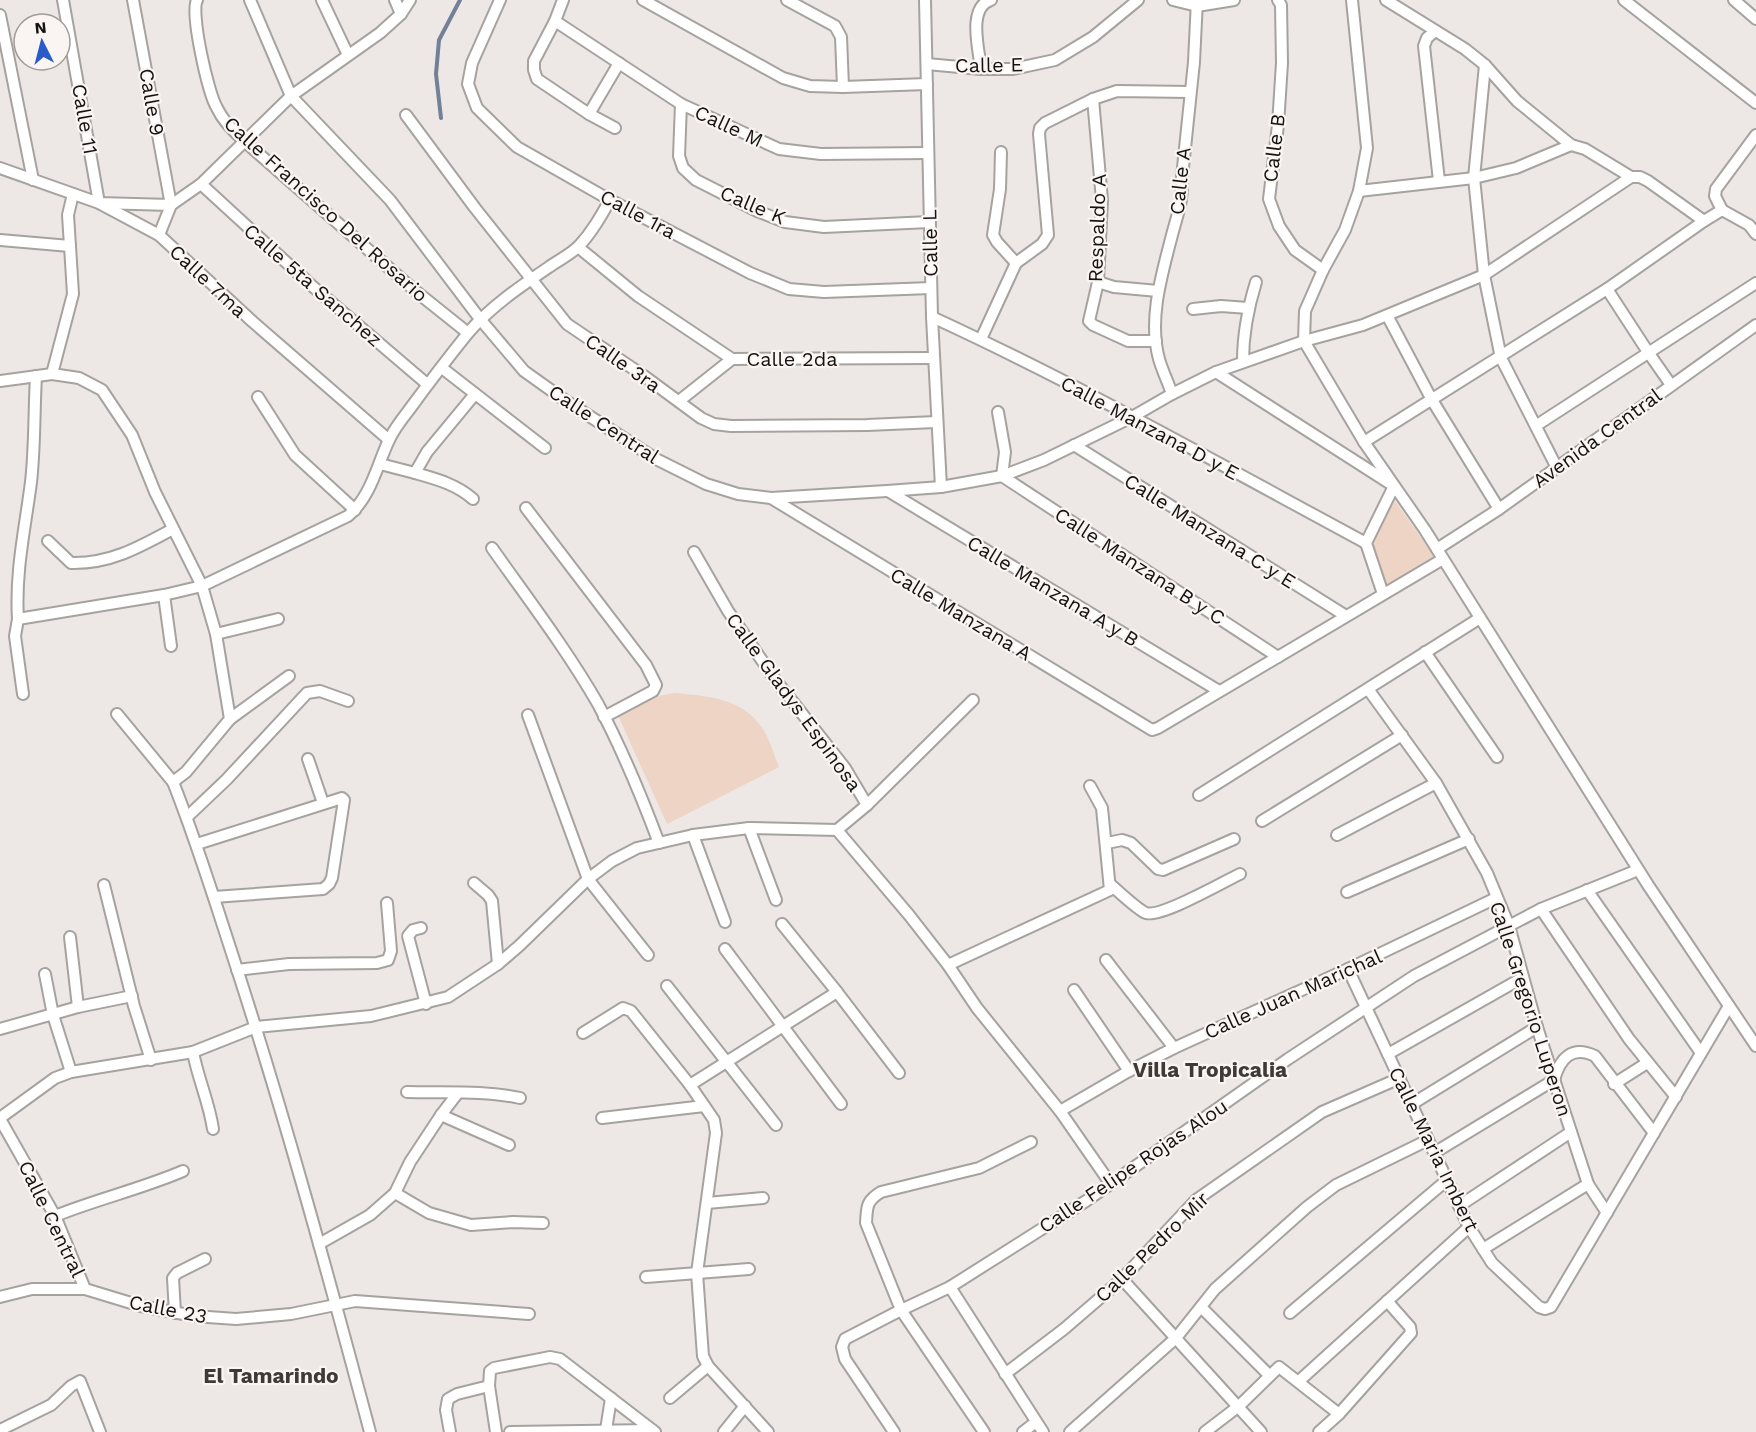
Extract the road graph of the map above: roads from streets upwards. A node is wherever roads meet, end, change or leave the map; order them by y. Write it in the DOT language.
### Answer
graph roads {
  1 [pos="63,0"];
  2 [pos="134,0"];
  3 [pos="197,0"];
  4 [pos="250,0"];
  5 [pos="322,0"];
  6 [pos="394,0"];
  7 [pos="410,0"];
  8 [pos="500,0"];
  9 [pos="563,0"];
  10 [pos="643,0"];
  11 [pos="787,0"];
  12 [pos="925,0"];
  13 [pos="991,0"];
  14 [pos="1138,0"];
  15 [pos="1173,0"];
  16 [pos="1234,0"];
  17 [pos="1352,0"];
  18 [pos="1386,0"];
  19 [pos="1624,0"];
  20 [pos="1734,0"];
  21 [pos="1197,3"];
  22 [pos="1280,3"];
  23 [pos="401,14"];
  24 [pos="0,15"];
  25 [pos="1756,19"];
  26 [pos="555,21"];
  27 [pos="1436,31"];
  28 [pos="348,55"];
  29 [pos="619,63"];
  30 [pos="927,64"];
  31 [pos="1485,65"];
  32 [pos="981,69"];
  33 [pos="927,84"];
  34 [pos="843,87"];
  35 [pos="1190,92"];
  36 [pos="291,96"];
  37 [pos="1094,99"];
  38 [pos="1756,103"];
  39 [pos="681,104"];
  40 [pos="589,114"];
  41 [pos="406,115"];
  42 [pos="615,128"];
  43 [pos="1756,135"];
  44 [pos="243,140"];
  45 [pos="1571,145"];
  46 [pos="1001,152"];
  47 [pos="928,153"];
  48 [pos="0,168"];
  49 [pos="1631,177"];
  50 [pos="1474,178"];
  51 [pos="33,180"];
  52 [pos="1439,181"];
  53 [pos="201,184"];
  54 [pos="1359,191"];
  55 [pos="73,194"];
  56 [pos="610,200"];
  57 [pos="99,203"];
  58 [pos="171,205"];
  59 [pos="1722,210"];
  60 [pos="1704,221"];
  61 [pos="929,222"];
  62 [pos="1754,226"];
  63 [pos="159,234"];
  64 [pos="0,240"];
  65 [pos="70,246"];
  66 [pos="578,248"];
  67 [pos="1016,263"];
  68 [pos="1323,270"];
  69 [pos="1484,275"];
  70 [pos="531,279"];
  71 [pos="1098,282"];
  72 [pos="1257,282"];
  73 [pos="1756,283"];
  74 [pos="931,288"];
  75 [pos="1607,289"];
  76 [pos="1158,291"];
  77 [pos="1248,308"];
  78 [pos="1193,309"];
  79 [pos="932,317"];
  80 [pos="1388,317"];
  81 [pos="480,319"];
  82 [pos="1756,325"];
  83 [pos="468,333"];
  84 [pos="981,339"];
  85 [pos="1156,341"];
  86 [pos="1304,341"];
  87 [pos="1648,352"];
  88 [pos="934,358"];
  89 [pos="1501,358"];
  90 [pos="732,359"];
  91 [pos="1244,361"];
  92 [pos="442,368"];
  93 [pos="1216,372"];
  94 [pos="52,374"];
  95 [pos="36,376"];
  96 [pos="0,381"];
  97 [pos="427,384"];
  98 [pos="1671,384"];
  99 [pos="476,394"];
  100 [pos="1172,394"];
  101 [pos="258,397"];
  102 [pos="1432,400"];
  103 [pos="679,402"];
  104 [pos="998,412"];
  105 [pos="1132,417"];
  106 [pos="936,422"];
  107 [pos="1537,425"];
  108 [pos="389,440"];
  109 [pos="1364,442"];
  110 [pos="1074,445"];
  111 [pos="545,448"];
  112 [pos="380,464"];
  113 [pos="1557,468"];
  114 [pos="415,473"];
  115 [pos="1002,476"];
  116 [pos="1394,486"];
  117 [pos="941,487"];
  118 [pos="887,491"];
  119 [pos="771,498"];
  120 [pos="473,499"];
  121 [pos="526,508"];
  122 [pos="1499,508"];
  123 [pos="356,510"];
  124 [pos="173,529"];
  125 [pos="48,541"];
  126 [pos="1366,543"];
  127 [pos="492,548"];
  128 [pos="694,552"];
  129 [pos="1440,554"];
  130 [pos="202,586"];
  131 [pos="1383,594"];
  132 [pos="164,595"];
  133 [pos="1346,616"];
  134 [pos="1480,618"];
  135 [pos="18,619"];
  136 [pos="278,619"];
  137 [pos="216,633"];
  138 [pos="171,646"];
  139 [pos="1425,652"];
  140 [pos="1278,657"];
  141 [pos="289,676"];
  142 [pos="1368,689"];
  143 [pos="1219,691"];
  144 [pos="23,694"];
  145 [pos="973,700"];
  146 [pos="348,701"];
  147 [pos="117,714"];
  148 [pos="528,715"];
  149 [pos="604,717"];
  150 [pos="230,719"];
  151 [pos="1152,730"];
  152 [pos="1402,735"];
  153 [pos="1497,757"];
  154 [pos="308,759"];
  155 [pos="173,782"];
  156 [pos="1436,783"];
  157 [pos="1090,786"];
  158 [pos="1200,795"];
  159 [pos="324,803"];
  160 [pos="867,805"];
  161 [pos="187,817"];
  162 [pos="1262,821"];
  163 [pos="749,828"];
  164 [pos="837,830"];
  165 [pos="693,835"];
  166 [pos="1337,835"];
  167 [pos="1234,838"];
  168 [pos="1468,839"];
  169 [pos="659,843"];
  170 [pos="1107,843"];
  171 [pos="197,844"];
  172 [pos="1638,870"];
  173 [pos="1240,874"];
  174 [pos="588,879"];
  175 [pos="474,883"];
  176 [pos="1110,884"];
  177 [pos="104,885"];
  178 [pos="1587,890"];
  179 [pos="1347,892"];
  180 [pos="214,897"];
  181 [pos="1496,897"];
  182 [pos="776,900"];
  183 [pos="387,903"];
  184 [pos="1541,909"];
  185 [pos="725,921"];
  186 [pos="782,924"];
  187 [pos="1509,926"];
  188 [pos="421,928"];
  189 [pos="69,937"];
  190 [pos="725,949"];
  191 [pos="648,955"];
  192 [pos="1106,960"];
  193 [pos="498,964"];
  194 [pos="948,965"];
  195 [pos="1348,969"];
  196 [pos="237,970"];
  197 [pos="45,974"];
  198 [pos="1522,978"];
  199 [pos="668,986"];
  200 [pos="1074,990"];
  201 [pos="837,992"];
  202 [pos="132,996"];
  203 [pos="426,1004"];
  204 [pos="1366,1006"];
  205 [pos="1729,1006"];
  206 [pos="78,1007"];
  207 [pos="52,1015"];
  208 [pos="783,1026"];
  209 [pos="256,1027"];
  210 [pos="1537,1027"];
  211 [pos="0,1029"];
  212 [pos="583,1033"];
  213 [pos="1756,1046"];
  214 [pos="1174,1048"];
  215 [pos="193,1052"];
  216 [pos="1701,1053"];
  217 [pos="1388,1054"];
  218 [pos="151,1060"];
  219 [pos="727,1061"];
  220 [pos="1647,1063"];
  221 [pos="1129,1071"];
  222 [pos="71,1072"];
  223 [pos="899,1073"];
  224 [pos="1400,1078"];
  225 [pos="1554,1080"];
  226 [pos="1614,1084"];
  227 [pos="690,1085"];
  228 [pos="407,1092"];
  229 [pos="457,1094"];
  230 [pos="1676,1097"];
  231 [pos="520,1098"];
  232 [pos="841,1104"];
  233 [pos="1412,1104"];
  234 [pos="704,1106"];
  235 [pos="1060,1111"];
  236 [pos="441,1115"];
  237 [pos="0,1118"];
  238 [pos="602,1118"];
  239 [pos="776,1125"];
  240 [pos="213,1129"];
  241 [pos="1571,1132"];
  242 [pos="1654,1133"];
  243 [pos="1428,1140"];
  244 [pos="1031,1142"];
  245 [pos="509,1145"];
  246 [pos="1434,1153"];
  247 [pos="183,1171"];
  248 [pos="1447,1180"];
  249 [pos="1110,1183"];
  250 [pos="1588,1184"];
  251 [pos="395,1193"];
  252 [pos="763,1198"];
  253 [pos="707,1203"];
  254 [pos="1459,1206"];
  255 [pos="1606,1213"];
  256 [pos="55,1216"];
  257 [pos="543,1223"];
  258 [pos="1469,1227"];
  259 [pos="319,1244"];
  260 [pos="1483,1249"];
  261 [pos="205,1259"];
  262 [pos="749,1269"];
  263 [pos="697,1273"];
  264 [pos="646,1277"];
  265 [pos="1122,1280"];
  266 [pos="950,1287"];
  267 [pos="86,1288"];
  268 [pos="0,1297"];
  269 [pos="1387,1302"];
  270 [pos="337,1304"];
  271 [pos="1201,1307"];
  272 [pos="901,1310"];
  273 [pos="176,1313"];
  274 [pos="1290,1313"];
  275 [pos="529,1314"];
  276 [pos="1176,1338"];
  277 [pos="708,1366"];
  278 [pos="1005,1374"];
  279 [pos="1269,1375"];
  280 [pos="1299,1381"];
  281 [pos="489,1386"];
  282 [pos="611,1398"];
  283 [pos="670,1398"];
  284 [pos="745,1406"];
  285 [pos="1239,1406"];
  286 [pos="1339,1414"];
  287 [pos="1036,1422"];
  288 [pos="0,1430"];
  289 [pos="606,1430"];
  290 [pos="653,1431"];
  291 [pos="99,1432"];
  292 [pos="370,1432"];
  293 [pos="450,1432"];
  294 [pos="496,1432"];
  295 [pos="510,1432"];
  296 [pos="724,1432"];
  297 [pos="768,1432"];
  298 [pos="894,1432"];
  299 [pos="984,1432"];
  300 [pos="1023,1432"];
  301 [pos="1043,1432"];
  302 [pos="1070,1432"];
  303 [pos="1205,1432"];
  304 [pos="1261,1432"];
  305 [pos="1319,1432"];
  1 -- 57 [label="street, Calle 11"];
  2 -- 58 [label="street, Calle 9"];
  3 -- 44 [label="street, Calle Francisco Del Rosario"];
  4 -- 36 [label="street, Calle Central"];
  5 -- 28 [label="street"];
  6 -- 23 [label="street"];
  7 -- 23 [label="street"];
  8 -- 56 [label="street, Calle 1ra"];
  9 -- 26 [label="street"];
  10 -- 34 [label="street"];
  11 -- 34 [label="street"];
  12 -- 30 [label="street, Calle L"];
  13 -- 32 [label="street"];
  14 -- 32 [label="street, Calle E"];
  15 -- 21 [label="street"];
  16 -- 21 [label="street"];
  17 -- 54 [label="street"];
  18 -- 27 [label="street"];
  19 -- 38 [label="street"];
  20 -- 25 [label="street"];
  21 -- 35 [label="street, Calle A"];
  22 -- 68 [label="street, Calle B"];
  23 -- 28 [label="street"];
  24 -- 51 [label="street"];
  26 -- 29 [label="street, Calle M"];
  26 -- 40 [label="street"];
  27 -- 31 [label="street"];
  27 -- 52 [label="street"];
  28 -- 36 [label="street"];
  29 -- 39 [label="street, Calle M"];
  29 -- 40 [label="street"];
  30 -- 32 [label="street, Calle E"];
  30 -- 33 [label="street, Calle L"];
  31 -- 45 [label="street"];
  31 -- 50 [label="street"];
  33 -- 34 [label="street"];
  33 -- 47 [label="street, Calle L"];
  35 -- 37 [label="street"];
  35 -- 76 [label="street, Calle A"];
  36 -- 44 [label="street"];
  36 -- 81 [label="street, Calle Central"];
  37 -- 67 [label="street"];
  37 -- 71 [label="street, Respaldo A"];
  39 -- 47 [label="street, Calle M"];
  39 -- 61 [label="street, Calle K"];
  40 -- 42 [label="street"];
  41 -- 70 [label="street, Calle 3ra"];
  43 -- 59 [label="street"];
  44 -- 53 [label="street"];
  44 -- 83 [label="street, Calle Francisco Del Rosario"];
  45 -- 49 [label="street"];
  45 -- 50 [label="street"];
  46 -- 67 [label="street"];
  47 -- 61 [label="street, Calle L"];
  48 -- 51 [label="street, Calle 7ma"];
  49 -- 60 [label="street"];
  49 -- 69 [label="street, Calle Central"];
  50 -- 52 [label="street"];
  50 -- 69 [label="street"];
  51 -- 55 [label="street, Calle 7ma"];
  52 -- 54 [label="street"];
  53 -- 58 [label="street"];
  53 -- 97 [label="street, Calle 5ta Sanchez"];
  54 -- 68 [label="street"];
  55 -- 57 [label="street, Calle 7ma"];
  55 -- 65 [label="street"];
  56 -- 66 [label="street"];
  56 -- 74 [label="street, Calle 1ra"];
  57 -- 58 [label="street"];
  57 -- 63 [label="street, Calle 7ma"];
  58 -- 63 [label="street"];
  59 -- 60 [label="street"];
  59 -- 62 [label="street"];
  60 -- 75 [label="street"];
  61 -- 74 [label="street, Calle L"];
  63 -- 108 [label="street, Calle 7ma"];
  64 -- 65 [label="street"];
  65 -- 94 [label="street"];
  66 -- 70 [label="street"];
  66 -- 90 [label="street, Calle 2da"];
  67 -- 84 [label="street"];
  68 -- 86 [label="street"];
  69 -- 80 [label="street, Calle Central"];
  69 -- 89 [label="street"];
  70 -- 81 [label="street"];
  70 -- 103 [label="street, Calle 3ra"];
  71 -- 76 [label="street"];
  71 -- 85 [label="street, Respaldo A"];
  72 -- 77 [label="street"];
  73 -- 87 [label="street"];
  74 -- 79 [label="street, Calle L"];
  75 -- 87 [label="street"];
  75 -- 89 [label="street"];
  76 -- 85 [label="street, Calle A"];
  77 -- 78 [label="street"];
  77 -- 91 [label="street"];
  79 -- 84 [label="street, Calle Manzana D y E"];
  79 -- 88 [label="street, Calle L"];
  80 -- 86 [label="street, Calle Central"];
  80 -- 102 [label="street"];
  81 -- 83 [label="street"];
  81 -- 119 [label="street, Calle Central"];
  82 -- 98 [label="street, Avenida Central"];
  83 -- 92 [label="street"];
  84 -- 105 [label="street, Calle Manzana D y E"];
  85 -- 100 [label="street, Calle A"];
  86 -- 91 [label="street, Calle Central"];
  86 -- 109 [label="street"];
  87 -- 98 [label="street"];
  87 -- 107 [label="street"];
  88 -- 90 [label="street, Calle 2da"];
  88 -- 106 [label="street, Calle L"];
  89 -- 102 [label="street"];
  89 -- 107 [label="street"];
  90 -- 103 [label="street"];
  91 -- 93 [label="street, Calle Central"];
  92 -- 97 [label="street"];
  92 -- 99 [label="street"];
  93 -- 100 [label="street, Calle Central"];
  93 -- 116 [label="street"];
  94 -- 95 [label="street"];
  94 -- 124 [label="street"];
  95 -- 96 [label="street"];
  95 -- 135 [label="street"];
  97 -- 108 [label="street"];
  98 -- 113 [label="street, Avenida Central"];
  99 -- 111 [label="street"];
  99 -- 114 [label="street"];
  100 -- 105 [label="street, Calle Central"];
  101 -- 123 [label="street"];
  102 -- 109 [label="street"];
  102 -- 122 [label="street"];
  103 -- 106 [label="street, Calle 3ra"];
  104 -- 115 [label="street"];
  105 -- 110 [label="street, Calle Central"];
  105 -- 126 [label="street, Calle Manzana D y E"];
  106 -- 117 [label="street, Calle L"];
  107 -- 113 [label="street"];
  108 -- 112 [label="street"];
  109 -- 116 [label="street"];
  110 -- 115 [label="street, Calle Central"];
  110 -- 133 [label="street, Calle Manzana C y E"];
  112 -- 114 [label="street"];
  112 -- 123 [label="street"];
  113 -- 122 [label="street, Avenida Central"];
  114 -- 120 [label="street"];
  115 -- 117 [label="street, Calle Central"];
  115 -- 140 [label="street, Calle Manzana B y C"];
  116 -- 126 [label="street"];
  116 -- 129 [label="street"];
  117 -- 118 [label="street, Calle Central"];
  118 -- 119 [label="street, Calle Central"];
  118 -- 143 [label="street, Calle Manzana A y B"];
  119 -- 151 [label="street, Calle Manzana A"];
  121 -- 149 [label="street"];
  122 -- 129 [label="street, Avenida Central"];
  123 -- 130 [label="street"];
  124 -- 125 [label="street"];
  124 -- 130 [label="street"];
  126 -- 131 [label="street"];
  127 -- 149 [label="street"];
  128 -- 160 [label="street, Calle Gladys Espinosa"];
  129 -- 131 [label="street, Avenida Central"];
  129 -- 134 [label="street"];
  130 -- 132 [label="street"];
  130 -- 137 [label="street"];
  131 -- 133 [label="street, Avenida Central"];
  132 -- 135 [label="street"];
  132 -- 138 [label="street"];
  133 -- 140 [label="street, Avenida Central"];
  134 -- 139 [label="street"];
  134 -- 172 [label="street"];
  135 -- 144 [label="street"];
  136 -- 137 [label="street"];
  137 -- 150 [label="street"];
  139 -- 142 [label="street"];
  139 -- 153 [label="street"];
  140 -- 143 [label="street, Avenida Central"];
  141 -- 150 [label="street"];
  142 -- 152 [label="street, Calle Gregorio Luperon"];
  142 -- 158 [label="street"];
  143 -- 151 [label="street, Avenida Central"];
  145 -- 160 [label="street"];
  146 -- 161 [label="street"];
  147 -- 155 [label="street"];
  148 -- 174 [label="street"];
  149 -- 169 [label="street"];
  150 -- 155 [label="street"];
  152 -- 156 [label="street, Calle Gregorio Luperon"];
  152 -- 162 [label="street"];
  154 -- 159 [label="street"];
  155 -- 161 [label="street"];
  156 -- 166 [label="street"];
  156 -- 168 [label="street, Calle Gregorio Luperon"];
  157 -- 170 [label="street"];
  159 -- 171 [label="street"];
  159 -- 180 [label="street"];
  160 -- 164 [label="street, Calle Gladys Espinosa"];
  161 -- 171 [label="street"];
  163 -- 164 [label="street"];
  163 -- 165 [label="street"];
  163 -- 182 [label="street"];
  164 -- 194 [label="street"];
  165 -- 169 [label="street"];
  165 -- 185 [label="street"];
  167 -- 170 [label="street"];
  168 -- 179 [label="street"];
  168 -- 181 [label="street, Calle Gregorio Luperon"];
  169 -- 174 [label="street"];
  170 -- 176 [label="street"];
  171 -- 180 [label="street"];
  172 -- 178 [label="street, Calle Felipe Rojas Alou"];
  172 -- 205 [label="street"];
  173 -- 176 [label="street"];
  174 -- 191 [label="street"];
  174 -- 193 [label="street"];
  175 -- 193 [label="street"];
  176 -- 194 [label="street"];
  177 -- 202 [label="street"];
  178 -- 184 [label="street, Calle Felipe Rojas Alou"];
  178 -- 216 [label="street"];
  180 -- 196 [label="street"];
  181 -- 187 [label="street, Calle Gregorio Luperon"];
  181 -- 195 [label="street, Calle Juan Marichal"];
  183 -- 196 [label="street"];
  184 -- 187 [label="street, Calle Felipe Rojas Alou"];
  184 -- 220 [label="street"];
  186 -- 201 [label="street"];
  187 -- 198 [label="street, Calle Gregorio Luperon"];
  187 -- 204 [label="street, Calle Felipe Rojas Alou"];
  188 -- 203 [label="street"];
  189 -- 206 [label="street"];
  190 -- 208 [label="street"];
  192 -- 214 [label="street"];
  193 -- 203 [label="street"];
  194 -- 235 [label="street"];
  195 -- 204 [label="street, Calle Maria Imbert"];
  195 -- 214 [label="street, Calle Juan Marichal"];
  196 -- 209 [label="street"];
  197 -- 207 [label="street"];
  198 -- 210 [label="street, Calle Gregorio Luperon"];
  198 -- 217 [label="street"];
  199 -- 219 [label="street"];
  200 -- 221 [label="street"];
  201 -- 208 [label="street"];
  201 -- 223 [label="street"];
  202 -- 206 [label="street"];
  202 -- 218 [label="street"];
  203 -- 209 [label="street"];
  204 -- 217 [label="street, Calle Maria Imbert"];
  204 -- 249 [label="street, Calle Felipe Rojas Alou"];
  205 -- 213 [label="street"];
  205 -- 216 [label="street"];
  206 -- 207 [label="street"];
  207 -- 211 [label="street"];
  207 -- 222 [label="street"];
  208 -- 219 [label="street"];
  208 -- 232 [label="street"];
  209 -- 215 [label="street"];
  209 -- 259 [label="street"];
  210 -- 225 [label="street, Calle Gregorio Luperon"];
  210 -- 233 [label="street"];
  212 -- 227 [label="street"];
  214 -- 221 [label="street, Calle Juan Marichal"];
  215 -- 218 [label="street"];
  215 -- 240 [label="street"];
  216 -- 230 [label="street"];
  217 -- 224 [label="street, Calle Maria Imbert"];
  218 -- 222 [label="street"];
  219 -- 227 [label="street"];
  219 -- 239 [label="street"];
  220 -- 226 [label="street"];
  220 -- 230 [label="street"];
  221 -- 235 [label="street, Calle Juan Marichal"];
  222 -- 237 [label="street"];
  224 -- 233 [label="street, Calle Maria Imbert"];
  224 -- 265 [label="street, Calle Pedro Mir"];
  225 -- 226 [label="street"];
  225 -- 241 [label="street, Calle Gregorio Luperon"];
  225 -- 246 [label="street"];
  226 -- 242 [label="street"];
  227 -- 234 [label="street"];
  228 -- 229 [label="street"];
  229 -- 231 [label="street"];
  229 -- 236 [label="street"];
  230 -- 242 [label="street"];
  233 -- 243 [label="street, Calle Maria Imbert"];
  234 -- 238 [label="street"];
  234 -- 253 [label="street"];
  235 -- 249 [label="street"];
  236 -- 245 [label="street"];
  236 -- 251 [label="street"];
  237 -- 256 [label="street, Calle Central"];
  241 -- 250 [label="street, Calle Gregorio Luperon"];
  241 -- 254 [label="street"];
  242 -- 255 [label="street"];
  243 -- 246 [label="street, Calle Maria Imbert"];
  243 -- 271 [label="street"];
  244 -- 272 [label="street"];
  246 -- 248 [label="street, Calle Maria Imbert"];
  247 -- 256 [label="street"];
  248 -- 254 [label="street, Calle Maria Imbert"];
  248 -- 274 [label="street"];
  249 -- 266 [label="street, Calle Felipe Rojas Alou"];
  250 -- 255 [label="street, Calle Gregorio Luperon"];
  250 -- 260 [label="street"];
  251 -- 257 [label="street"];
  251 -- 259 [label="street"];
  252 -- 253 [label="street"];
  253 -- 263 [label="street"];
  254 -- 258 [label="street, Calle Maria Imbert"];
  255 -- 260 [label="street, Calle Maria Imbert"];
  256 -- 267 [label="street, Calle Central"];
  258 -- 260 [label="street, Calle Maria Imbert"];
  258 -- 269 [label="street"];
  259 -- 270 [label="street"];
  261 -- 273 [label="street"];
  262 -- 263 [label="street"];
  263 -- 264 [label="street"];
  263 -- 277 [label="street"];
  265 -- 276 [label="street"];
  265 -- 278 [label="street, Calle Pedro Mir"];
  266 -- 272 [label="street, Calle Felipe Rojas Alou"];
  266 -- 278 [label="street"];
  267 -- 268 [label="street, Calle 23"];
  267 -- 273 [label="street, Calle 23"];
  269 -- 280 [label="street"];
  269 -- 286 [label="street"];
  270 -- 273 [label="street, Calle 23"];
  270 -- 275 [label="street, Calle 23"];
  270 -- 292 [label="street"];
  271 -- 276 [label="street"];
  271 -- 279 [label="street"];
  272 -- 298 [label="street, Calle Felipe Rojas Alou"];
  272 -- 299 [label="street"];
  276 -- 285 [label="street"];
  276 -- 302 [label="street"];
  277 -- 283 [label="street"];
  277 -- 284 [label="street"];
  278 -- 287 [label="street"];
  279 -- 280 [label="street"];
  279 -- 285 [label="street"];
  280 -- 286 [label="street"];
  281 -- 282 [label="street"];
  281 -- 293 [label="street"];
  281 -- 294 [label="street"];
  282 -- 289 [label="street"];
  282 -- 290 [label="street"];
  284 -- 296 [label="street"];
  284 -- 297 [label="street"];
  285 -- 303 [label="street"];
  285 -- 304 [label="street"];
  286 -- 305 [label="street"];
  287 -- 300 [label="street"];
  287 -- 301 [label="street"];
  288 -- 291 [label="street"];
  289 -- 290 [label="street"];
  289 -- 295 [label="street"];
}
